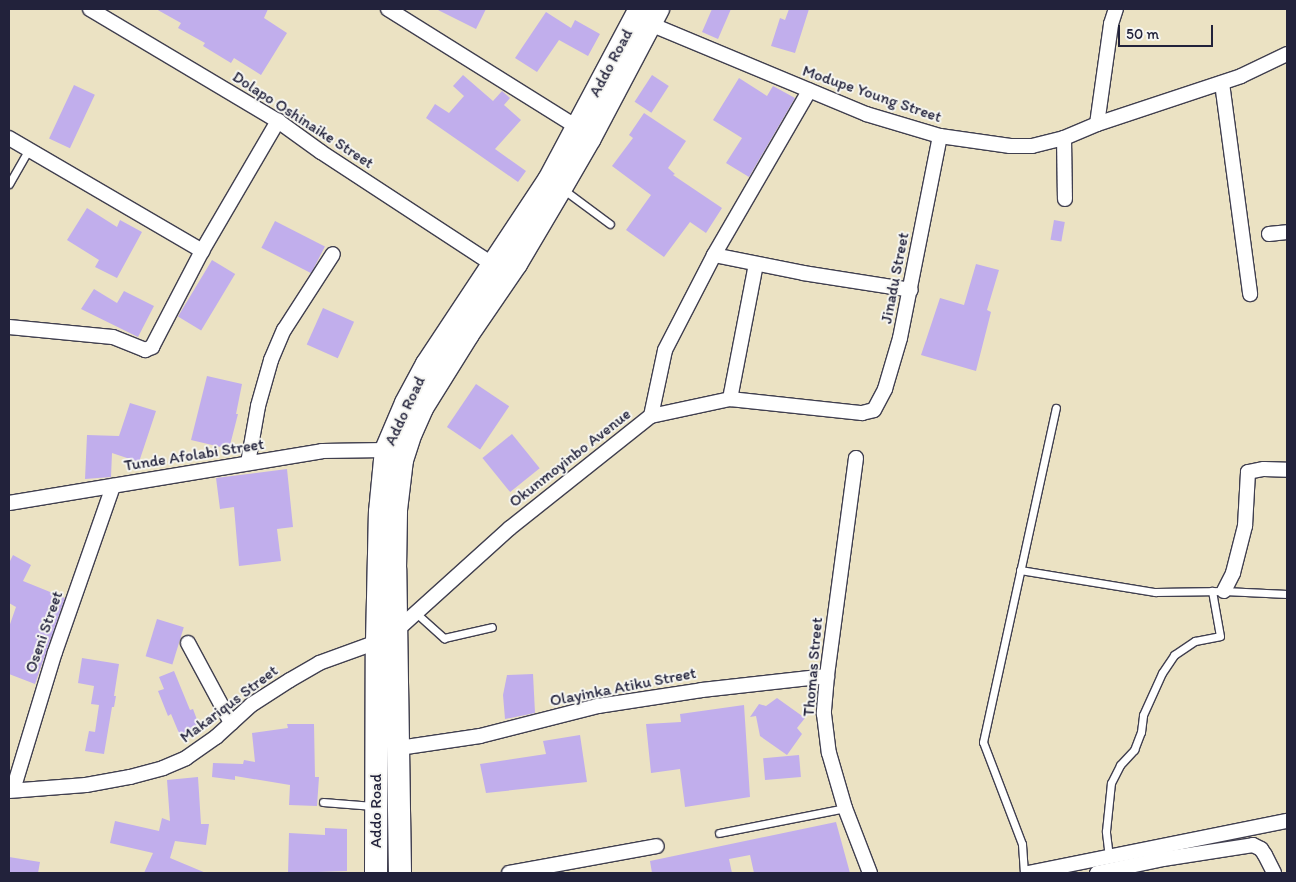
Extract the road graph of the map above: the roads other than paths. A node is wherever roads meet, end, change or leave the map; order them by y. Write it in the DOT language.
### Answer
graph roads {
  1 [pos="90,9"];
  2 [pos="388,9"];
  3 [pos="1116,9"];
  4 [pos="649,14"];
  5 [pos="1287,54"];
  6 [pos="1222,83"];
  7 [pos="809,91"];
  8 [pos="278,122"];
  9 [pos="1097,124"];
  10 [pos="577,127"];
  11 [pos="940,136"];
  12 [pos="9,138"];
  13 [pos="1064,138"];
  14 [pos="29,149"];
  15 [pos="9,184"];
  16 [pos="562,188"];
  17 [pos="1065,200"];
  18 [pos="610,224"];
  19 [pos="1287,232"];
  20 [pos="1269,234"];
  21 [pos="202,251"];
  22 [pos="333,254"];
  23 [pos="714,256"];
  24 [pos="756,264"];
  25 [pos="494,265"];
  26 [pos="911,290"];
  27 [pos="1250,294"];
  28 [pos="9,327"];
  29 [pos="730,399"];
  30 [pos="1056,408"];
  31 [pos="862,413"];
  32 [pos="651,416"];
  33 [pos="386,450"];
  34 [pos="856,458"];
  35 [pos="248,463"];
  36 [pos="1287,470"];
  37 [pos="113,486"];
  38 [pos="9,503"];
  39 [pos="1020,570"];
  40 [pos="1218,591"];
  41 [pos="1287,594"];
  42 [pos="416,613"];
  43 [pos="492,627"];
  44 [pos="397,630"];
  45 [pos="376,642"];
  46 [pos="188,643"];
  47 [pos="826,676"];
  48 [pos="231,723"];
  49 [pos="399,748"];
  50 [pos="11,790"];
  51 [pos="324,802"];
  52 [pos="377,806"];
  53 [pos="845,808"];
  54 [pos="1287,821"];
  55 [pos="719,833"];
  56 [pos="657,846"];
  57 [pos="1108,857"];
  58 [pos="376,873"];
  59 [pos="400,873"];
  60 [pos="509,873"];
  61 [pos="870,873"];
  62 [pos="1026,873"];
  63 [pos="1097,873"];
  64 [pos="1274,873"];
  1 -- 8 [label="street, Dolapo Oshinaike Street"];
  2 -- 10 [label="street"];
  3 -- 9 [label="street"];
  4 -- 7 [label="street, Modupe Young Street"];
  4 -- 10 [label="main road, Addo Road"];
  4 -- 16 [label="main road, Addo Road"];
  5 -- 6 [label="street, Modupe Young Street"];
  6 -- 9 [label="street, Modupe Young Street"];
  6 -- 27 [label="street"];
  7 -- 11 [label="street, Modupe Young Street"];
  7 -- 23 [label="street"];
  8 -- 21 [label="street"];
  8 -- 25 [label="street, Dolapo Oshinaike Street"];
  9 -- 13 [label="street, Modupe Young Street"];
  10 -- 25 [label="main road, Addo Road"];
  11 -- 13 [label="street, Modupe Young Street"];
  11 -- 26 [label="street, Jinadu Street"];
  12 -- 14 [label="street"];
  13 -- 17 [label="street"];
  14 -- 15 [label="lane"];
  14 -- 21 [label="street"];
  16 -- 18 [label="lane"];
  16 -- 44 [label="main road, Addo Road"];
  19 -- 20 [label="street"];
  21 -- 28 [label="street"];
  22 -- 35 [label="street"];
  23 -- 24 [label="street"];
  23 -- 32 [label="street"];
  24 -- 26 [label="street"];
  24 -- 29 [label="street"];
  25 -- 33 [label="main road, Addo Road"];
  26 -- 31 [label="street, Jinadu Street"];
  29 -- 31 [label="street, Okunmoyinbo Avenue"];
  29 -- 32 [label="street, Okunmoyinbo Avenue"];
  30 -- 39 [label="lane"];
  32 -- 42 [label="street, Okunmoyinbo Avenue"];
  33 -- 35 [label="street, Tunde Afolabi Street"];
  33 -- 45 [label="main road, Addo Road"];
  34 -- 47 [label="street, Thomas Street"];
  35 -- 37 [label="street, Tunde Afolabi Street"];
  36 -- 40 [label="street"];
  37 -- 38 [label="street, Tunde Afolabi Street"];
  37 -- 50 [label="street, Oseni Street"];
  39 -- 40 [label="lane"];
  39 -- 62 [label="lane"];
  40 -- 41 [label="lane"];
  40 -- 57 [label="lane"];
  42 -- 43 [label="lane"];
  42 -- 44 [label="street, Okunmoyinbo Avenue"];
  44 -- 49 [label="main road, Addo Road"];
  45 -- 48 [label="street, Makariqus Street"];
  45 -- 52 [label="main road, Addo Road"];
  46 -- 48 [label="street"];
  47 -- 49 [label="street, Olayinka Atiku Street"];
  47 -- 53 [label="street, Thomas Street"];
  48 -- 50 [label="street, Makariqus Street"];
  49 -- 59 [label="main road, Addo Road"];
  51 -- 52 [label="lane"];
  52 -- 58 [label="main road, Addo Road"];
  53 -- 55 [label="lane"];
  53 -- 61 [label="street, Thomas Street"];
  54 -- 57 [label="street"];
  56 -- 60 [label="street"];
  57 -- 62 [label="street"];
  63 -- 64 [label="street"];
}
